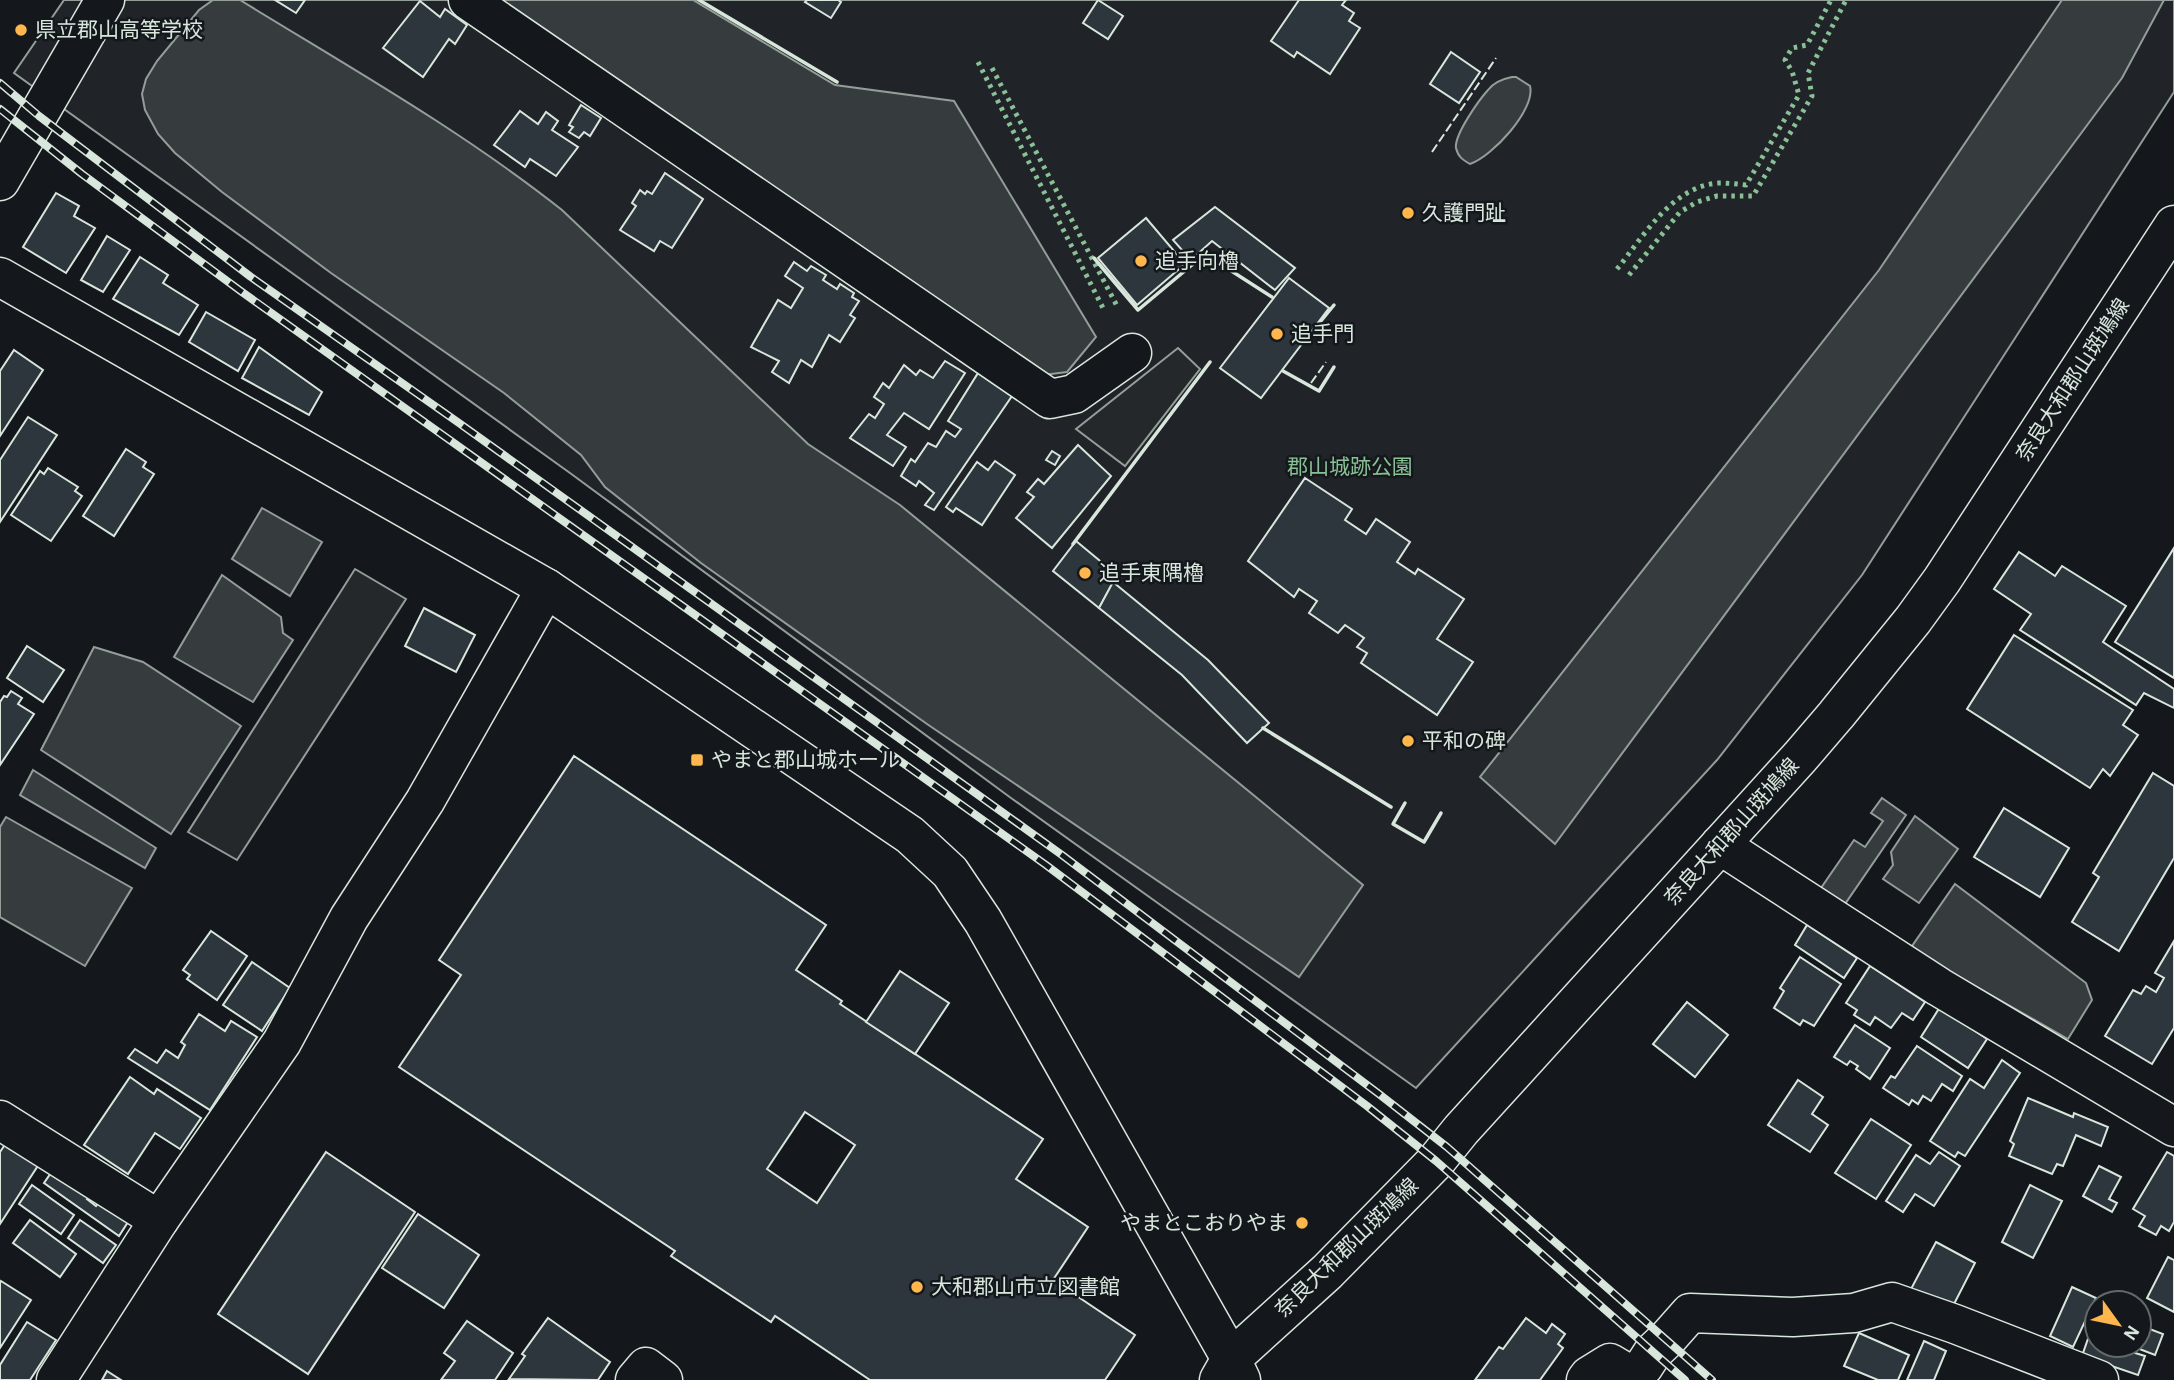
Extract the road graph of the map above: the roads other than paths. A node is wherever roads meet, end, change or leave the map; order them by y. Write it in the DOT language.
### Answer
graph roads {
  1 [pos="105,0"];
  2 [pos="468,0"];
  3 [pos="0,181"];
  4 [pos="2174,225"];
  5 [pos="0,277"];
  6 [pos="1132,353"];
  7 [pos="546,588"];
  8 [pos="1720,845"];
  9 [pos="0,1119"];
  10 [pos="2174,1127"];
  11 [pos="159,1220"];
  12 [pos="1230,1373"];
  13 [pos="1631,1378"];
  14 [pos="56,1380"];
  15 [pos="635,1380"];
  16 [pos="663,1380"];
  17 [pos="1586,1380"];
  18 [pos="2099,1380"];
  1 -- 3 [label="street"];
  2 -- 6 [label="street"];
  4 -- 8 [label="street, 奈良大和郡山斑鳩線"];
  5 -- 7 [label="street"];
  7 -- 11 [label="street"];
  7 -- 12 [label="street"];
  8 -- 10 [label="street"];
  8 -- 12 [label="street, 奈良大和郡山斑鳩線"];
  9 -- 11 [label="street"];
  11 -- 14 [label="street"];
  13 -- 17 [label="street"];
  13 -- 18 [label="street"];
  15 -- 16 [label="street"];
}
